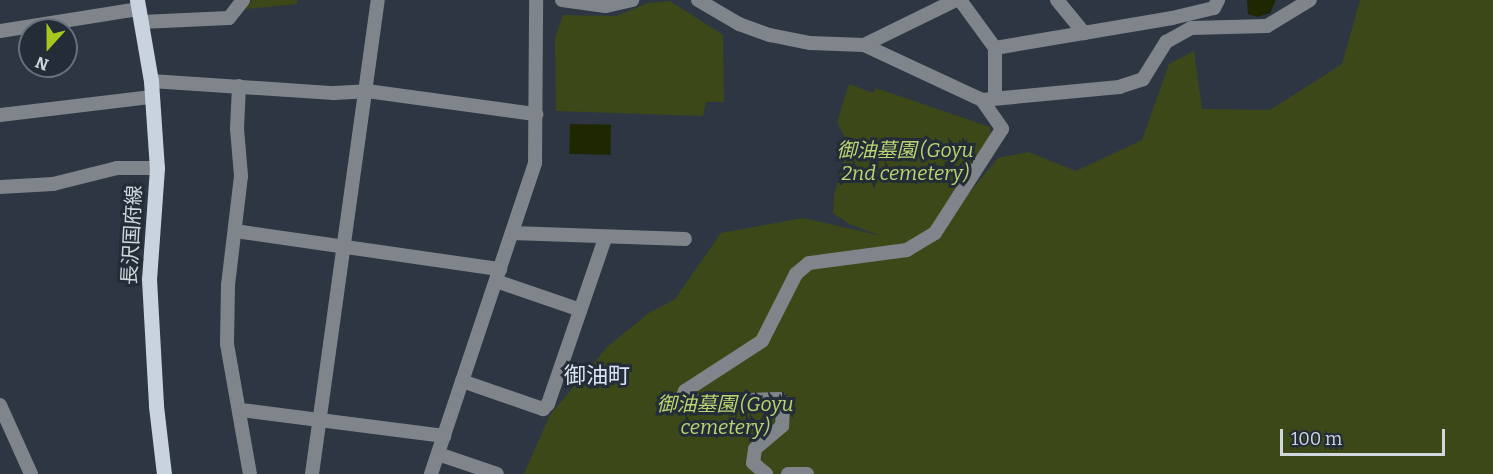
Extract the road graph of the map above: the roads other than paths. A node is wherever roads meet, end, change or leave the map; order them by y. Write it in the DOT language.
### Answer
graph roads {
  1 [pos="243,0"];
  2 [pos="378,0"];
  3 [pos="536,0"];
  4 [pos="562,0"];
  5 [pos="632,0"];
  6 [pos="958,0"];
  7 [pos="1057,0"];
  8 [pos="1218,0"];
  9 [pos="1310,0"];
  10 [pos="702,1"];
  11 [pos="139,10"];
  12 [pos="0,31"];
  13 [pos="1084,33"];
  14 [pos="864,45"];
  15 [pos="995,48"];
  16 [pos="151,81"];
  17 [pos="239,86"];
  18 [pos="367,91"];
  19 [pos="152,97"];
  20 [pos="988,99"];
  21 [pos="536,114"];
  22 [pos="0,115"];
  23 [pos="158,168"];
  24 [pos="0,187"];
  25 [pos="235,231"];
  26 [pos="512,233"];
  27 [pos="605,238"];
  28 [pos="685,239"];
  29 [pos="345,246"];
  30 [pos="498,275"];
  31 [pos="580,310"];
  32 [pos="462,381"];
  33 [pos="0,405"];
  34 [pos="241,410"];
  35 [pos="320,420"];
  36 [pos="444,436"];
  37 [pos="438,454"];
  38 [pos="31,474"];
  39 [pos="164,474"];
  40 [pos="250,474"];
  41 [pos="312,474"];
  42 [pos="431,474"];
  43 [pos="497,474"];
  44 [pos="766,474"];
  45 [pos="788,474"];
  46 [pos="807,474"];
  1 -- 11 [label="street"];
  2 -- 18 [label="street"];
  3 -- 21 [label="street"];
  4 -- 5 [label="street"];
  6 -- 14 [label="street"];
  6 -- 15 [label="street"];
  7 -- 13 [label="street"];
  8 -- 13 [label="street"];
  9 -- 20 [label="street"];
  10 -- 14 [label="street"];
  11 -- 12 [label="street"];
  11 -- 16 [label="main road, 長沢国府線"];
  13 -- 15 [label="street"];
  14 -- 20 [label="street"];
  15 -- 20 [label="street"];
  16 -- 17 [label="street"];
  16 -- 19 [label="main road, 長沢国府線"];
  17 -- 18 [label="street"];
  17 -- 25 [label="street"];
  18 -- 21 [label="street"];
  18 -- 29 [label="street"];
  19 -- 22 [label="street"];
  19 -- 23 [label="main road, 長沢国府線"];
  20 -- 44 [label="street"];
  21 -- 26 [label="street"];
  23 -- 24 [label="street"];
  23 -- 39 [label="main road, 長沢国府線"];
  25 -- 29 [label="street"];
  25 -- 34 [label="street"];
  26 -- 27 [label="street"];
  26 -- 30 [label="street"];
  27 -- 28 [label="street"];
  27 -- 31 [label="street"];
  29 -- 30 [label="street"];
  29 -- 35 [label="street"];
  30 -- 31 [label="street"];
  30 -- 32 [label="street"];
  31 -- 32 [label="street"];
  32 -- 36 [label="street"];
  33 -- 38 [label="street"];
  34 -- 35 [label="street"];
  34 -- 40 [label="street"];
  35 -- 36 [label="street"];
  35 -- 41 [label="street"];
  36 -- 37 [label="street"];
  37 -- 42 [label="street"];
  37 -- 43 [label="street"];
  45 -- 46 [label="street"];
}
